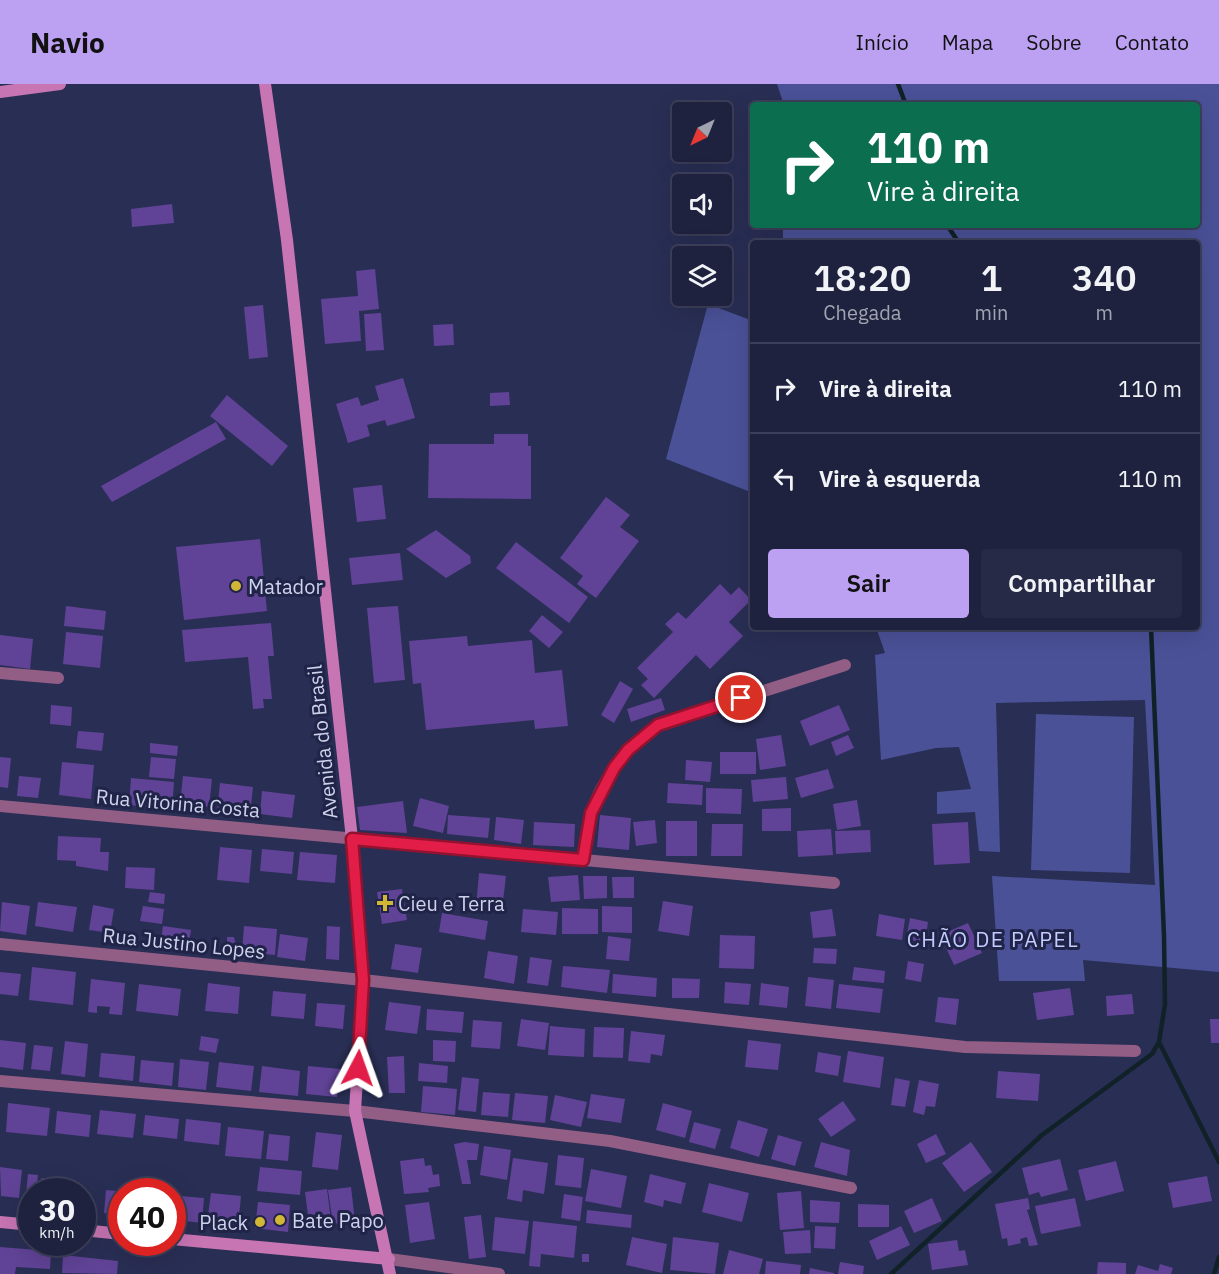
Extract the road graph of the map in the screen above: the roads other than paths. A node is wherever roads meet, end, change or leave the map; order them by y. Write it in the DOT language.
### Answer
graph roads {
  1 [pos="60,84"];
  2 [pos="265,84"];
  3 [pos="0,92"];
  4 [pos="846,665"];
  5 [pos="0,673"];
  6 [pos="58,678"];
  7 [pos="0,806"];
  8 [pos="352,839"];
  9 [pos="583,860"];
  10 [pos="834,883"];
  11 [pos="0,944"];
  12 [pos="363,980"];
  13 [pos="1135,1051"];
  14 [pos="0,1081"];
  15 [pos="355,1111"];
  16 [pos="851,1188"];
  17 [pos="0,1222"];
  18 [pos="18,1224"];
  19 [pos="186,1240"];
  20 [pos="389,1259"];
  21 [pos="390,1274"];
  22 [pos="499,1274"];
  1 -- 3 [label="street"];
  2 -- 8 [label="street, Avenida do Brasil"];
  4 -- 9 [label="street"];
  5 -- 6 [label="street"];
  7 -- 8 [label="street, Rua Vitorina Costa"];
  8 -- 9 [label="street, Rua Vitorina Costa"];
  8 -- 12 [label="street, Avenida do Brasil"];
  9 -- 10 [label="street, Rua Vitorina Costa"];
  11 -- 12 [label="street, Rua Justino Lopes"];
  12 -- 13 [label="street, Rua Justino Lopes"];
  12 -- 15 [label="street, Avenida do Brasil"];
  14 -- 15 [label="street"];
  15 -- 16 [label="street"];
  15 -- 20 [label="street, Avenida do Brasil"];
  17 -- 18 [label="street"];
  19 -- 20 [label="street"];
  20 -- 21 [label="street, Avenida do Brasil"];
  20 -- 22 [label="street"];
}
